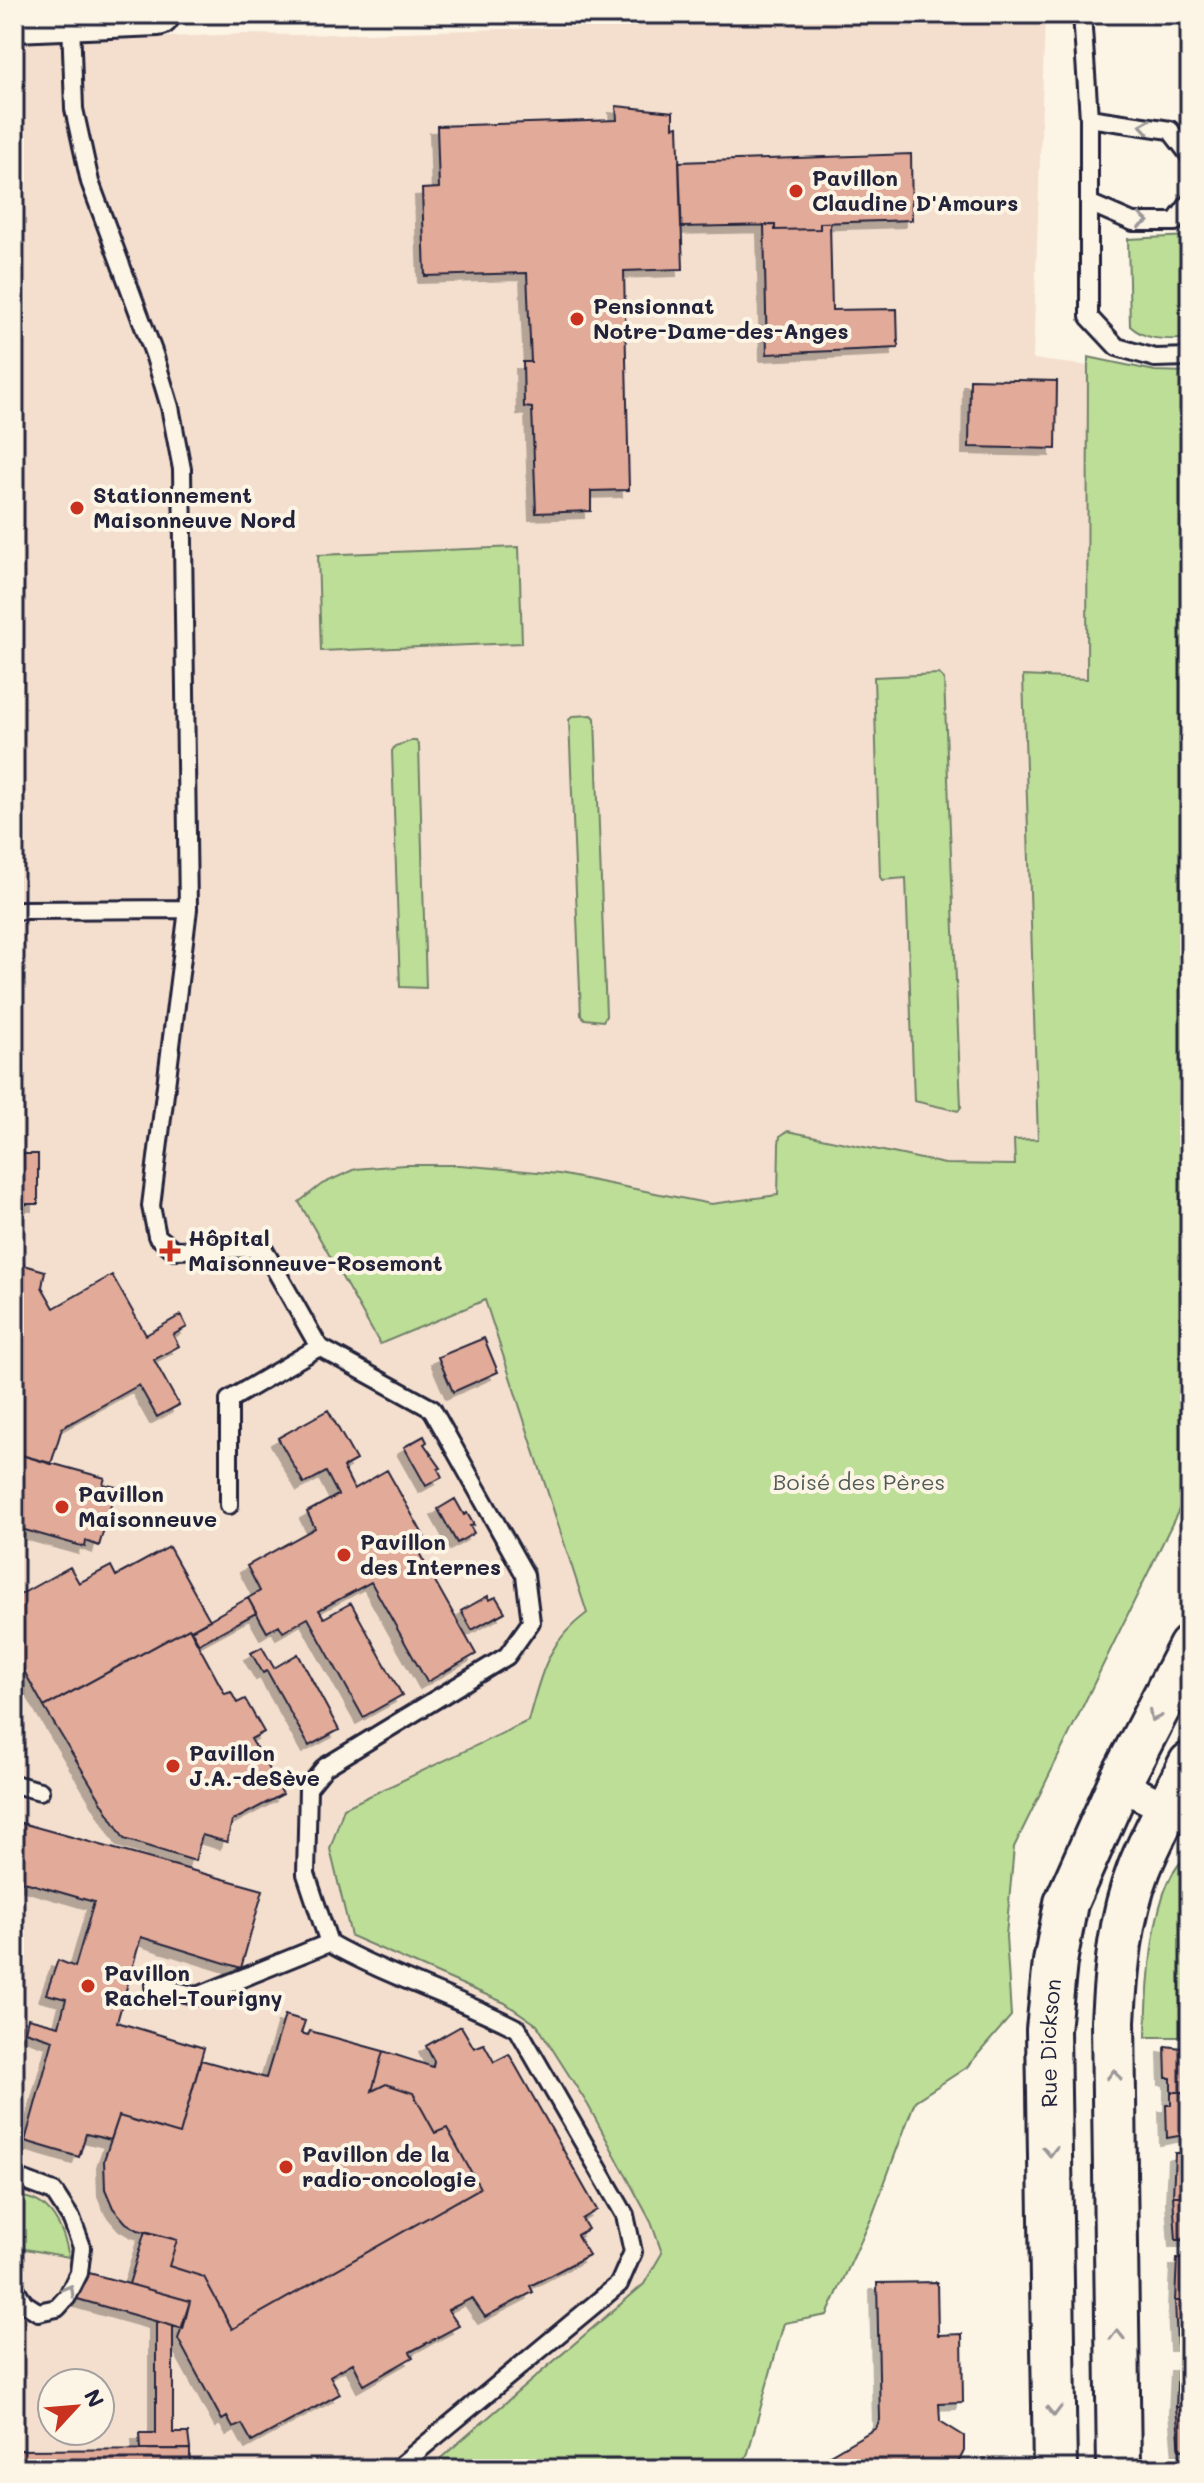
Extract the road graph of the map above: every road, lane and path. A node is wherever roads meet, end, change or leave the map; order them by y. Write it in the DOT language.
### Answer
graph roads {
  1 [pos="158,14"];
  2 [pos="1082,14"];
  3 [pos="71,15"];
  4 [pos="14,20"];
  5 [pos="1089,118"];
  6 [pos="1190,156"];
  7 [pos="1190,202"];
  8 [pos="1089,203"];
  9 [pos="1190,357"];
  10 [pos="188,909"];
  11 [pos="14,912"];
  12 [pos="319,1347"];
  13 [pos="229,1505"];
  14 [pos="1190,1647"];
  15 [pos="1190,1764"];
  16 [pos="14,1784"];
  17 [pos="1119,1784"];
  18 [pos="40,1791"];
  19 [pos="1179,1812"];
  20 [pos="329,1943"];
  21 [pos="154,1986"];
  22 [pos="14,2177"];
  23 [pos="14,2286"];
  24 [pos="401,2465"];
  25 [pos="1055,2469"];
  26 [pos="1119,2469"];
  1 -- 3 [label="main road"];
  2 -- 5 [label="lane"];
  3 -- 4 [label="main road"];
  3 -- 10 [label="lane"];
  6 -- 5 [label="lane, one-way"];
  5 -- 8 [label="lane"];
  8 -- 7 [label="lane, one-way"];
  8 -- 9 [label="lane"];
  10 -- 11 [label="lane"];
  10 -- 12 [label="lane"];
  12 -- 13 [label="lane"];
  12 -- 20 [label="lane"];
  14 -- 17 [label="main road, Rue Dickson, one-way"];
  15 -- 19 [label="main road"];
  16 -- 18 [label="lane"];
  17 -- 19 [label="street"];
  17 -- 25 [label="main road, Rue Dickson, one-way"];
  26 -- 19 [label="main road, one-way"];
  20 -- 21 [label="lane"];
  20 -- 24 [label="lane"];
  23 -- 22 [label="lane, one-way"];
}
